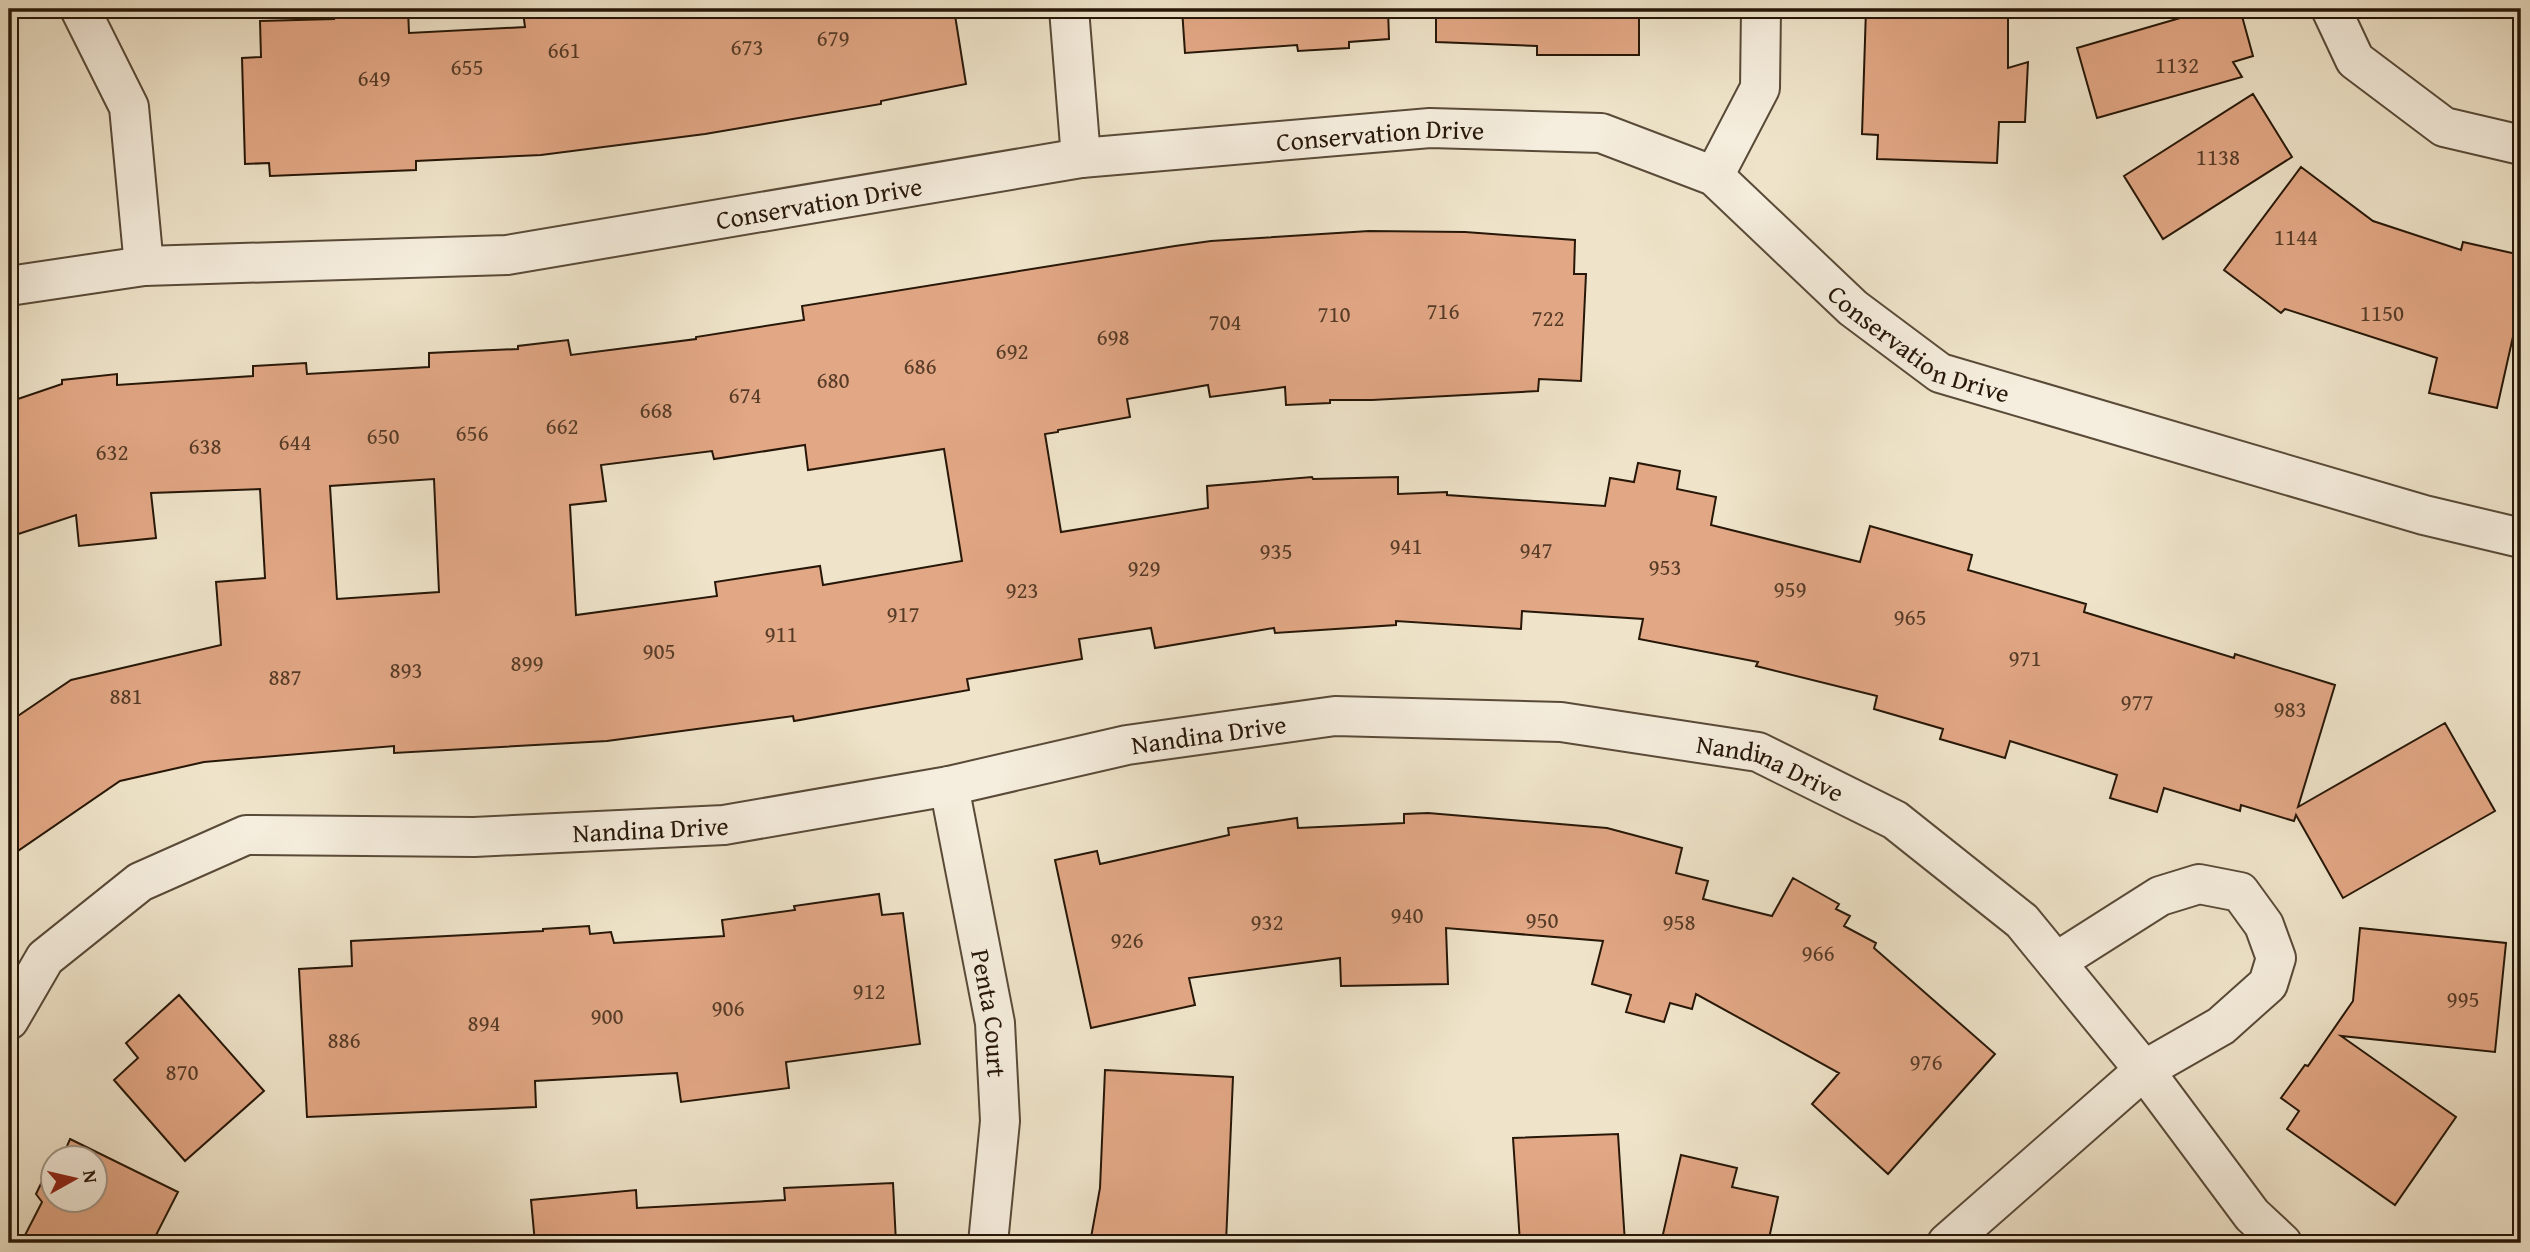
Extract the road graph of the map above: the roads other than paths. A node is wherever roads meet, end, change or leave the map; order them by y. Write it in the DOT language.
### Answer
graph roads {
  1 [pos="80,9"];
  2 [pos="1069,9"];
  3 [pos="1761,9"];
  4 [pos="2331,9"];
  5 [pos="2521,145"];
  6 [pos="1081,158"];
  7 [pos="1714,176"];
  8 [pos="144,266"];
  9 [pos="9,286"];
  10 [pos="2521,538"];
  11 [pos="948,786"];
  12 [pos="2056,962"];
  13 [pos="9,1020"];
  14 [pos="2144,1070"];
  15 [pos="988,1243"];
  16 [pos="1947,1243"];
  17 [pos="2282,1243"];
  1 -- 8 [label="street"];
  2 -- 6 [label="street"];
  3 -- 7 [label="street"];
  4 -- 5 [label="street"];
  6 -- 7 [label="street, Conservation Drive"];
  6 -- 8 [label="street, Conservation Drive"];
  7 -- 10 [label="street, Conservation Drive"];
  8 -- 9 [label="street, Conservation Drive"];
  11 -- 12 [label="street, Nandina Drive"];
  11 -- 13 [label="street, Nandina Drive"];
  11 -- 15 [label="street, Penta Court"];
  12 -- 14 [label="street, Nandina Drive"];
  12 -- 14 [label="street"];
  14 -- 16 [label="street"];
  14 -- 17 [label="street, Nandina Drive"];
}
